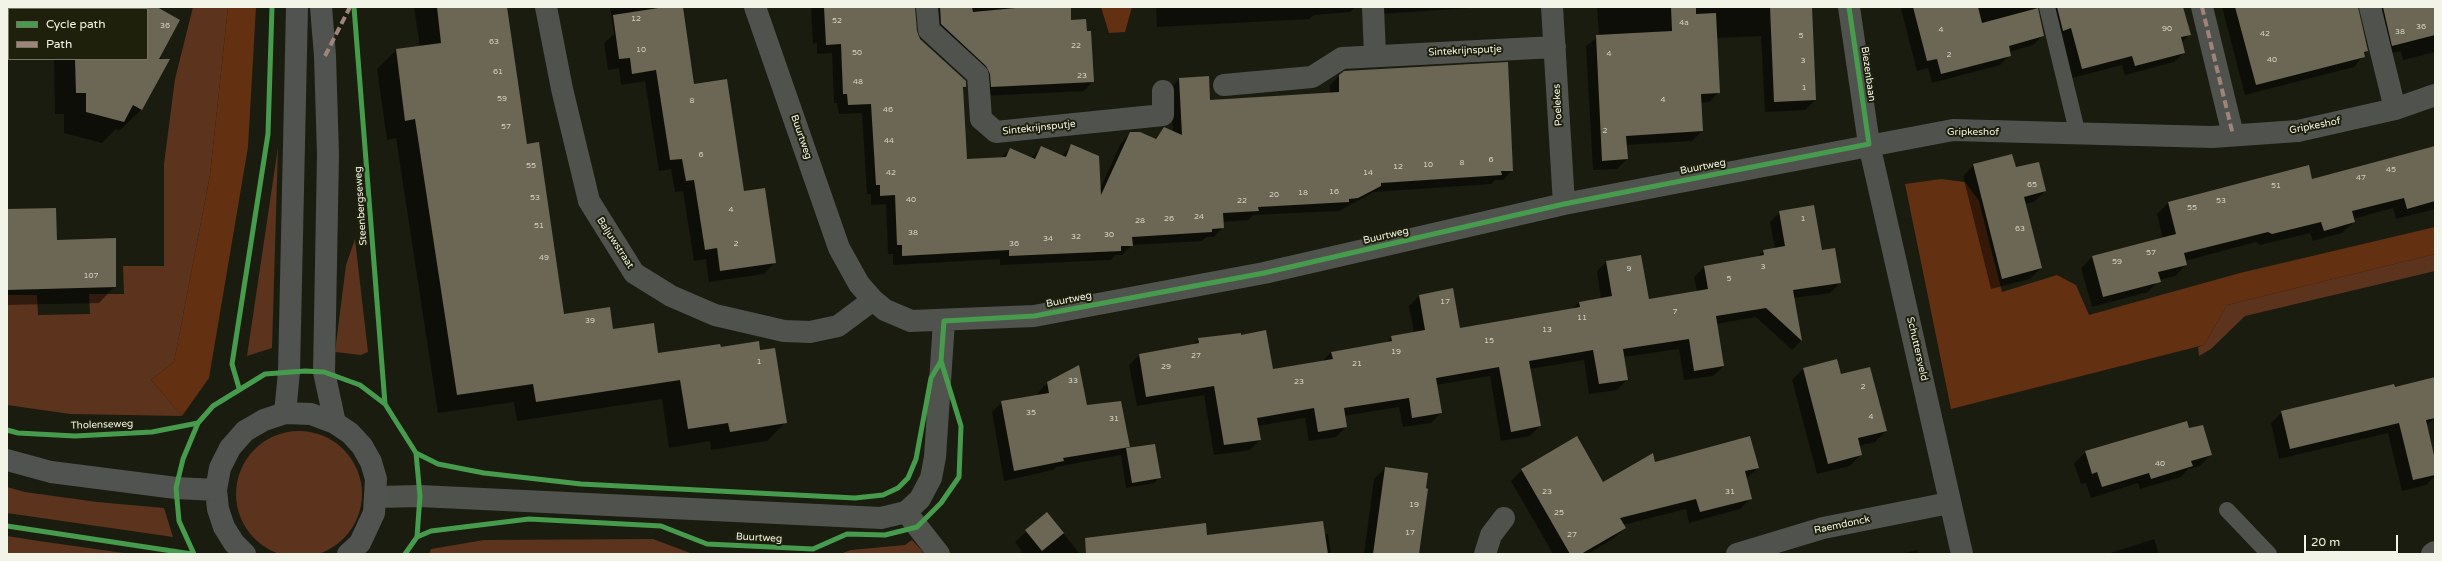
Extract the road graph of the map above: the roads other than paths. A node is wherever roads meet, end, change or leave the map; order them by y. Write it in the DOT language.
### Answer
graph roads {
  1 [pos="297,7"];
  2 [pos="321,7"];
  3 [pos="546,7"];
  4 [pos="755,7"];
  5 [pos="927,7"];
  6 [pos="1374,7"];
  7 [pos="1552,7"];
  8 [pos="1850,7"];
  9 [pos="2047,7"];
  10 [pos="2202,7"];
  11 [pos="2370,7"];
  12 [pos="1555,47"];
  13 [pos="1375,55"];
  14 [pos="1224,86"];
  15 [pos="1163,91"];
  16 [pos="2435,95"];
  17 [pos="2395,108"];
  18 [pos="2078,135"];
  19 [pos="2233,135"];
  20 [pos="1869,144"];
  21 [pos="1564,204"];
  22 [pos="873,300"];
  23 [pos="944,321"];
  24 [pos="286,413"];
  25 [pos="335,423"];
  26 [pos="7,460"];
  27 [pos="216,490"];
  28 [pos="377,497"];
  29 [pos="1949,503"];
  30 [pos="2227,510"];
  31 [pos="906,512"];
  32 [pos="1504,518"];
  33 [pos="2435,552"];
  34 [pos="245,554"];
  35 [pos="348,554"];
  36 [pos="939,554"];
  37 [pos="1485,554"];
  38 [pos="1737,554"];
  39 [pos="1962,554"];
  40 [pos="2269,554"];
  41 [pos="2432,554"];
  1 -- 24 [label="main road"];
  2 -- 25 [label="main road"];
  3 -- 22 [label="street, Baljuwstraat"];
  4 -- 22 [label="street, Buurtweg"];
  5 -- 15 [label="street, Sintekrijnsputje"];
  6 -- 13 [label="street"];
  7 -- 12 [label="street, Poelekes"];
  8 -- 20 [label="street, Biezenbaan"];
  9 -- 18 [label="lane"];
  10 -- 19 [label="street"];
  11 -- 17 [label="street"];
  12 -- 13 [label="street, Sintekrijnsputje"];
  12 -- 21 [label="street, Poelekes"];
  13 -- 14 [label="street, Sintekrijnsputje"];
  16 -- 17 [label="street, Gripkeshof"];
  17 -- 19 [label="street, Gripkeshof"];
  18 -- 19 [label="street, Gripkeshof"];
  18 -- 20 [label="street, Gripkeshof"];
  20 -- 21 [label="street, Buurtweg"];
  20 -- 29 [label="street, Schuttersveld"];
  21 -- 23 [label="street, Buurtweg"];
  22 -- 23 [label="street, Buurtweg"];
  23 -- 31 [label="street"];
  24 -- 25 [label="main road"];
  24 -- 27 [label="main road"];
  25 -- 28 [label="main road"];
  26 -- 27 [label="main road"];
  27 -- 34 [label="main road"];
  28 -- 31 [label="street"];
  28 -- 35 [label="main road"];
  29 -- 38 [label="street, Raemdonck"];
  29 -- 39 [label="street, Schuttersveld"];
  30 -- 40 [label="lane"];
  31 -- 36 [label="street"];
  32 -- 37 [label="street"];
  33 -- 41 [label="street"];
}
